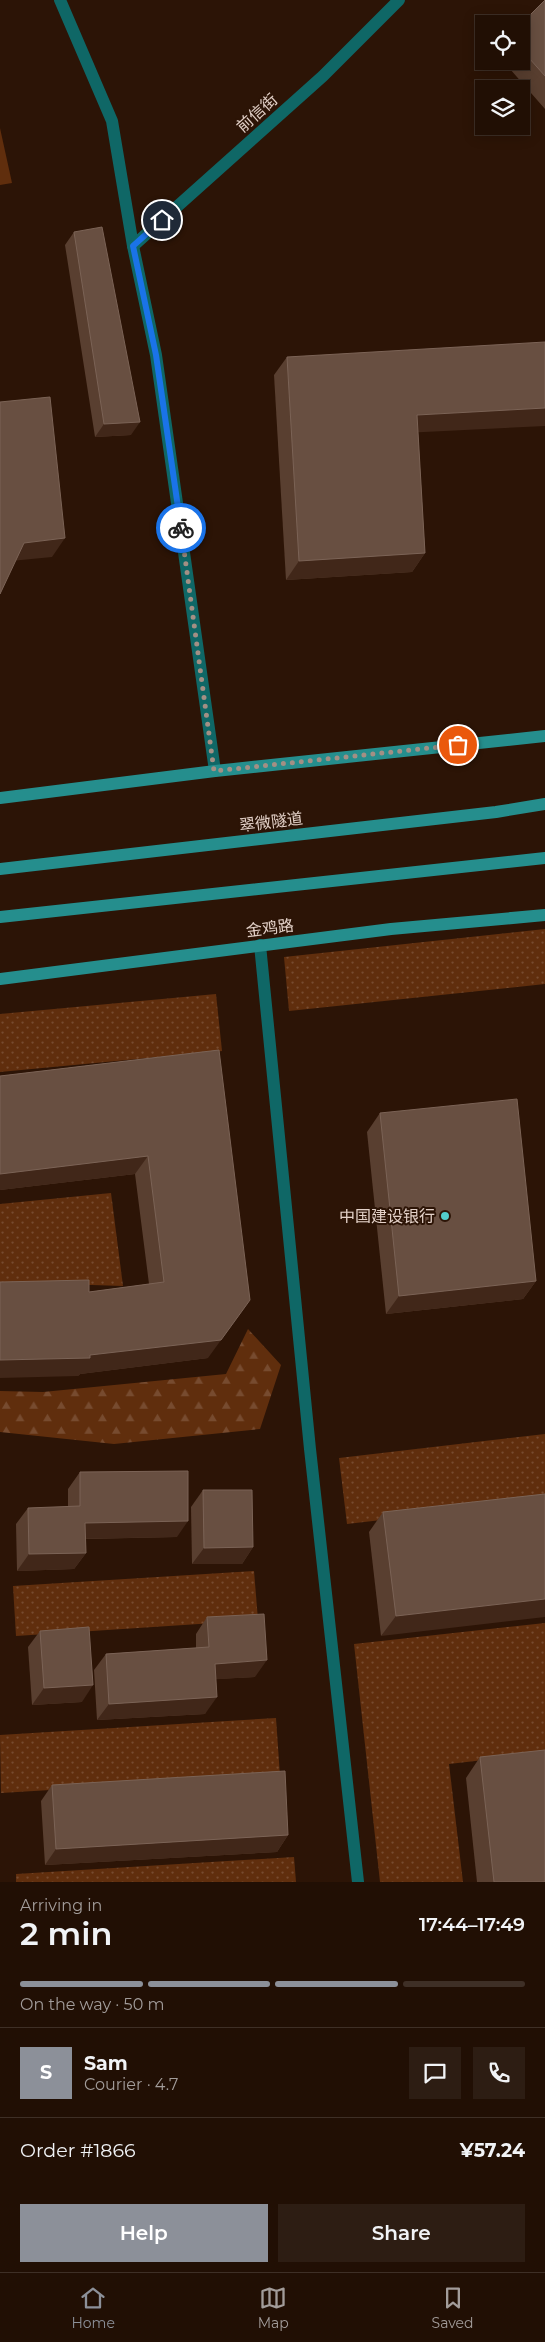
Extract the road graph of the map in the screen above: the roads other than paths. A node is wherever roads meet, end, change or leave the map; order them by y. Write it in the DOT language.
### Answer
graph roads {
  1 [pos="60,0"];
  2 [pos="399,0"];
  3 [pos="133,246"];
  4 [pos="545,736"];
  5 [pos="214,771"];
  6 [pos="0,798"];
  7 [pos="545,804"];
  8 [pos="545,858"];
  9 [pos="0,869"];
  10 [pos="545,915"];
  11 [pos="0,917"];
  12 [pos="260,945"];
  13 [pos="0,979"];
  14 [pos="358,1882"];
  1 -- 3 [label="street"];
  2 -- 3 [label="street, 前信街"];
  3 -- 5 [label="street"];
  4 -- 5 [label="main road"];
  5 -- 6 [label="main road"];
  7 -- 9 [label="main road, 翠微隧道"];
  8 -- 11 [label="main road"];
  10 -- 12 [label="main road, 金鸡路"];
  12 -- 13 [label="main road, 金鸡路"];
  12 -- 14 [label="street"];
}
